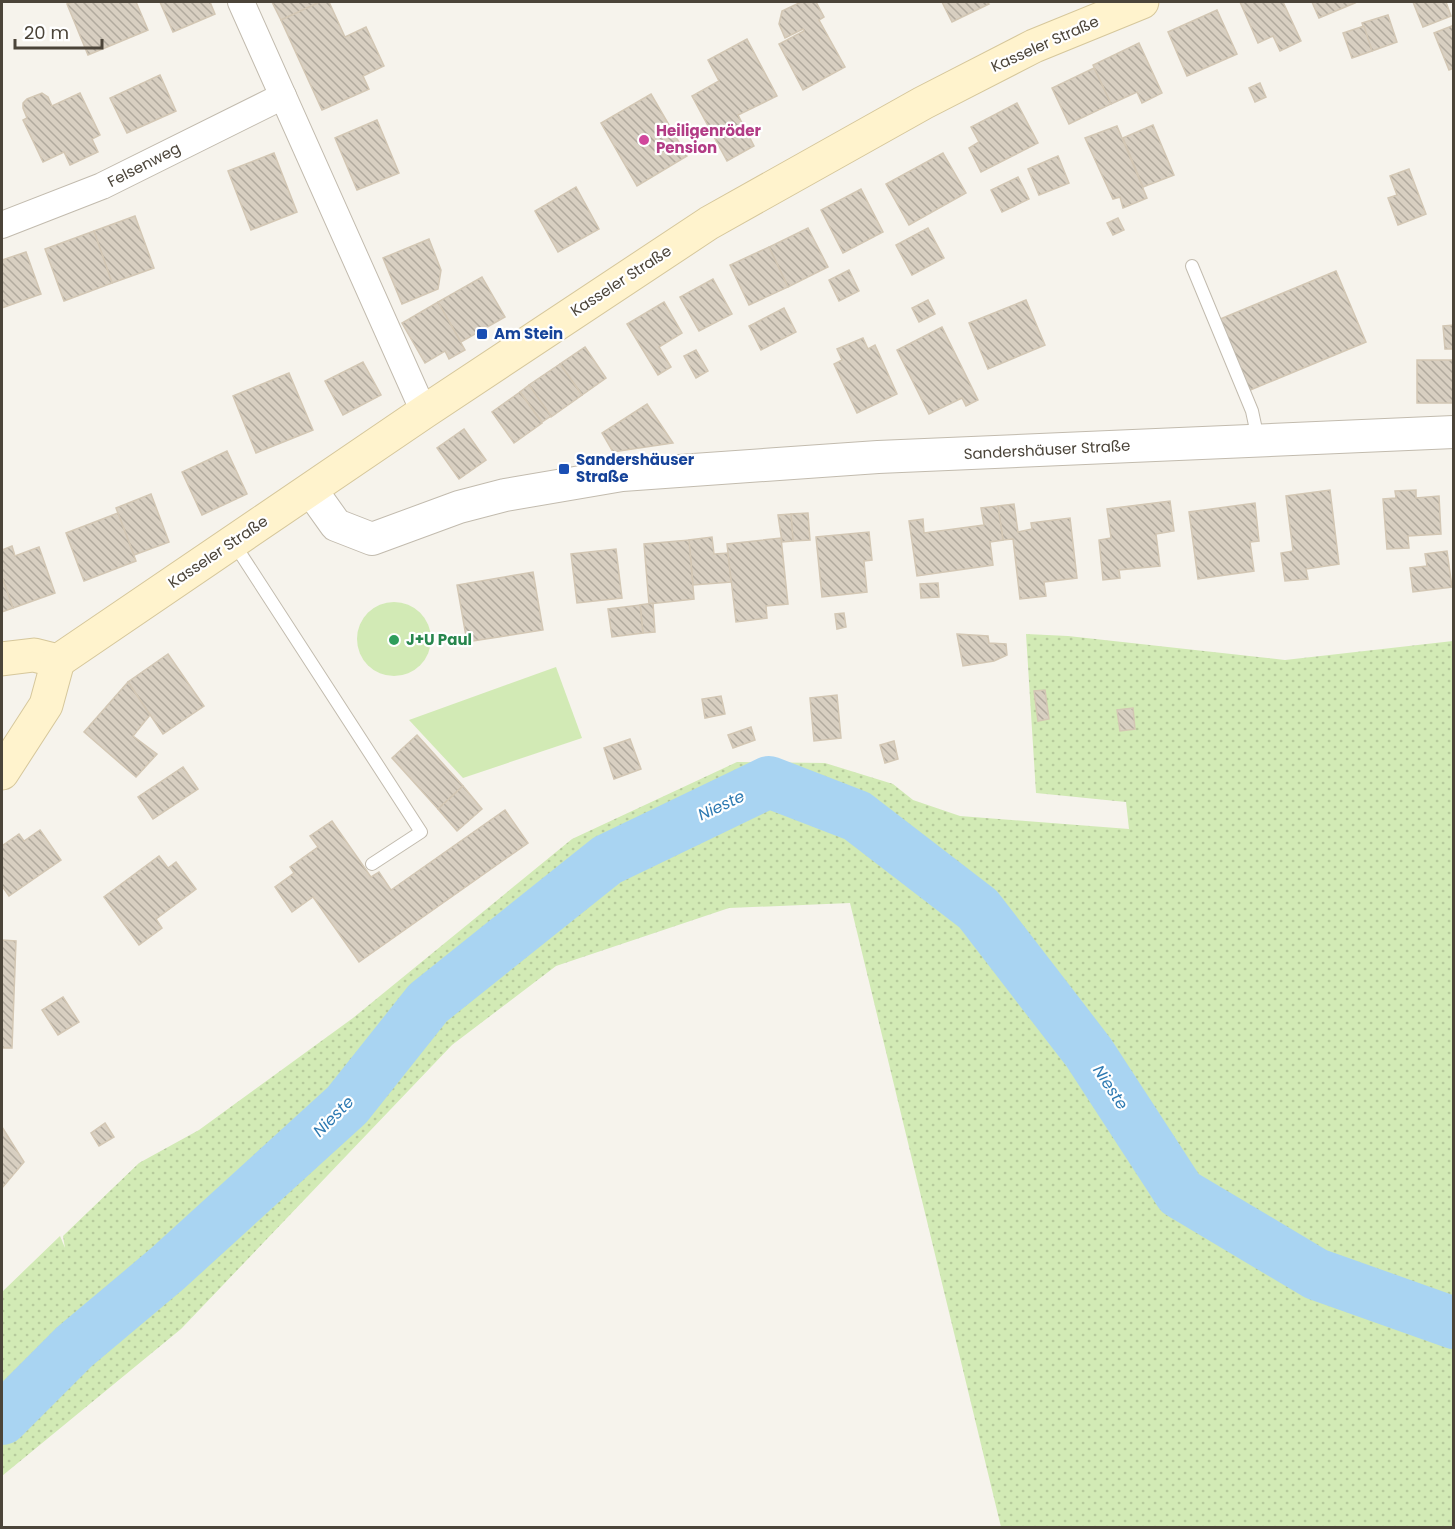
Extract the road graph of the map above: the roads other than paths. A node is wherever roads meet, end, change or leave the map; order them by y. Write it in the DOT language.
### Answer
graph roads {
  1 [pos="241,2"];
  2 [pos="1142,2"];
  3 [pos="283,96"];
  4 [pos="2,225"];
  5 [pos="1192,266"];
  6 [pos="424,412"];
  7 [pos="1454,432"];
  8 [pos="1259,440"];
  9 [pos="311,490"];
  10 [pos="233,542"];
  11 [pos="2,659"];
  12 [pos="58,661"];
  13 [pos="2,773"];
  14 [pos="372,864"];
  1 -- 3 [label="street"];
  2 -- 6 [label="main road, Kasseler Straße"];
  3 -- 4 [label="street, Felsenweg"];
  3 -- 6 [label="street"];
  5 -- 8 [label="lane"];
  6 -- 9 [label="main road, Kasseler Straße"];
  7 -- 8 [label="street, Sandershäuser Straße"];
  8 -- 9 [label="street, Sandershäuser Straße"];
  9 -- 10 [label="main road, Kasseler Straße"];
  10 -- 12 [label="main road, Kasseler Straße"];
  10 -- 14 [label="lane"];
  11 -- 12 [label="main road"];
  12 -- 13 [label="main road"];
}
